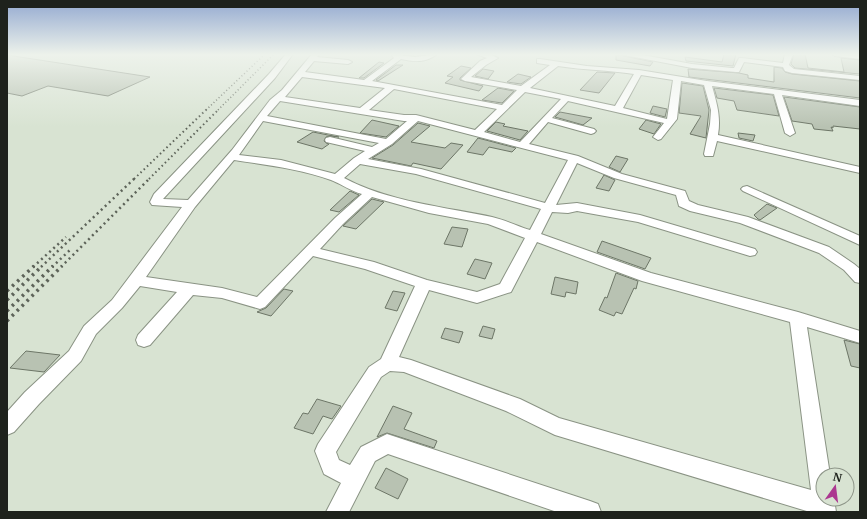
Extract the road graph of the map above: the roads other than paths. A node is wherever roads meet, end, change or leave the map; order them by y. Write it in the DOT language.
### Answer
graph roads {
  1 [pos="270,78"];
  2 [pos="296,78"];
  3 [pos="335,78"];
  4 [pos="371,78"];
  5 [pos="466,78"];
  6 [pos="537,78"];
  7 [pos="635,78"];
  8 [pos="677,78"];
  9 [pos="678,78"];
  10 [pos="728,78"];
  11 [pos="366,82"];
  12 [pos="707,83"];
  13 [pos="392,86"];
  14 [pos="730,86"];
  15 [pos="522,89"];
  16 [pos="777,92"];
  17 [pos="278,98"];
  18 [pos="566,98"];
  19 [pos="860,103"];
  20 [pos="505,108"];
  21 [pos="617,110"];
  22 [pos="362,111"];
  23 [pos="261,118"];
  24 [pos="416,118"];
  25 [pos="546,119"];
  26 [pos="670,122"];
  27 [pos="591,131"];
  28 [pos="790,133"];
  29 [pos="477,134"];
  30 [pos="314,137"];
  31 [pos="658,137"];
  32 [pos="712,137"];
  33 [pos="388,142"];
  34 [pos="522,145"];
  35 [pos="372,150"];
  36 [pos="709,154"];
  37 [pos="232,157"];
  38 [pos="574,158"];
  39 [pos="358,160"];
  40 [pos="860,170"];
  41 [pos="337,178"];
  42 [pos="747,189"];
  43 [pos="370,193"];
  44 [pos="191,204"];
  45 [pos="549,208"];
  46 [pos="532,236"];
  47 [pos="860,241"];
  48 [pos="311,251"];
  49 [pos="750,252"];
  50 [pos="860,278"];
  51 [pos="136,280"];
  52 [pos="424,284"];
  53 [pos="189,290"];
  54 [pos="798,318"];
  55 [pos="860,337"];
  56 [pos="144,340"];
  57 [pos="387,364"];
  58 [pos="7,426"];
  59 [pos="355,479"];
  60 [pos="825,509"];
  61 [pos="337,512"];
  62 [pos="590,512"];
  1 -- 44 [label="street"];
  2 -- 17 [label="street"];
  3 -- 11 [label="street"];
  4 -- 11 [label="street"];
  5 -- 15 [label="street"];
  6 -- 15 [label="street"];
  7 -- 21 [label="street"];
  8 -- 26 [label="street"];
  9 -- 12 [label="street"];
  10 -- 14 [label="street"];
  11 -- 13 [label="street"];
  12 -- 14 [label="street"];
  12 -- 32 [label="street"];
  13 -- 20 [label="street"];
  13 -- 22 [label="street"];
  14 -- 16 [label="street"];
  15 -- 18 [label="street"];
  15 -- 20 [label="street"];
  16 -- 19 [label="street"];
  16 -- 28 [label="street"];
  17 -- 22 [label="street"];
  17 -- 23 [label="street"];
  18 -- 21 [label="street"];
  18 -- 25 [label="street"];
  20 -- 29 [label="street"];
  21 -- 26 [label="street"];
  22 -- 24 [label="street"];
  23 -- 33 [label="street"];
  23 -- 37 [label="street"];
  24 -- 29 [label="street"];
  24 -- 33 [label="street"];
  25 -- 27 [label="street"];
  25 -- 34 [label="street"];
  26 -- 31 [label="street"];
  29 -- 34 [label="street"];
  30 -- 35 [label="street"];
  32 -- 36 [label="street"];
  32 -- 40 [label="street"];
  33 -- 35 [label="street"];
  34 -- 38 [label="street"];
  35 -- 39 [label="street"];
  37 -- 41 [label="street"];
  37 -- 44 [label="street"];
  38 -- 45 [label="street"];
  38 -- 50 [label="street"];
  39 -- 41 [label="street"];
  39 -- 45 [label="street"];
  41 -- 43 [label="street"];
  42 -- 47 [label="street"];
  43 -- 46 [label="street"];
  43 -- 48 [label="street"];
  44 -- 51 [label="street"];
  45 -- 46 [label="street"];
  45 -- 49 [label="street"];
  46 -- 52 [label="street"];
  46 -- 54 [label="street"];
  48 -- 52 [label="street"];
  48 -- 53 [label="street"];
  51 -- 53 [label="street"];
  51 -- 58 [label="street"];
  52 -- 57 [label="street"];
  53 -- 56 [label="street"];
  54 -- 55 [label="street"];
  54 -- 60 [label="street"];
  57 -- 59 [label="street"];
  57 -- 60 [label="street"];
  59 -- 61 [label="street"];
  59 -- 62 [label="street"];
}
